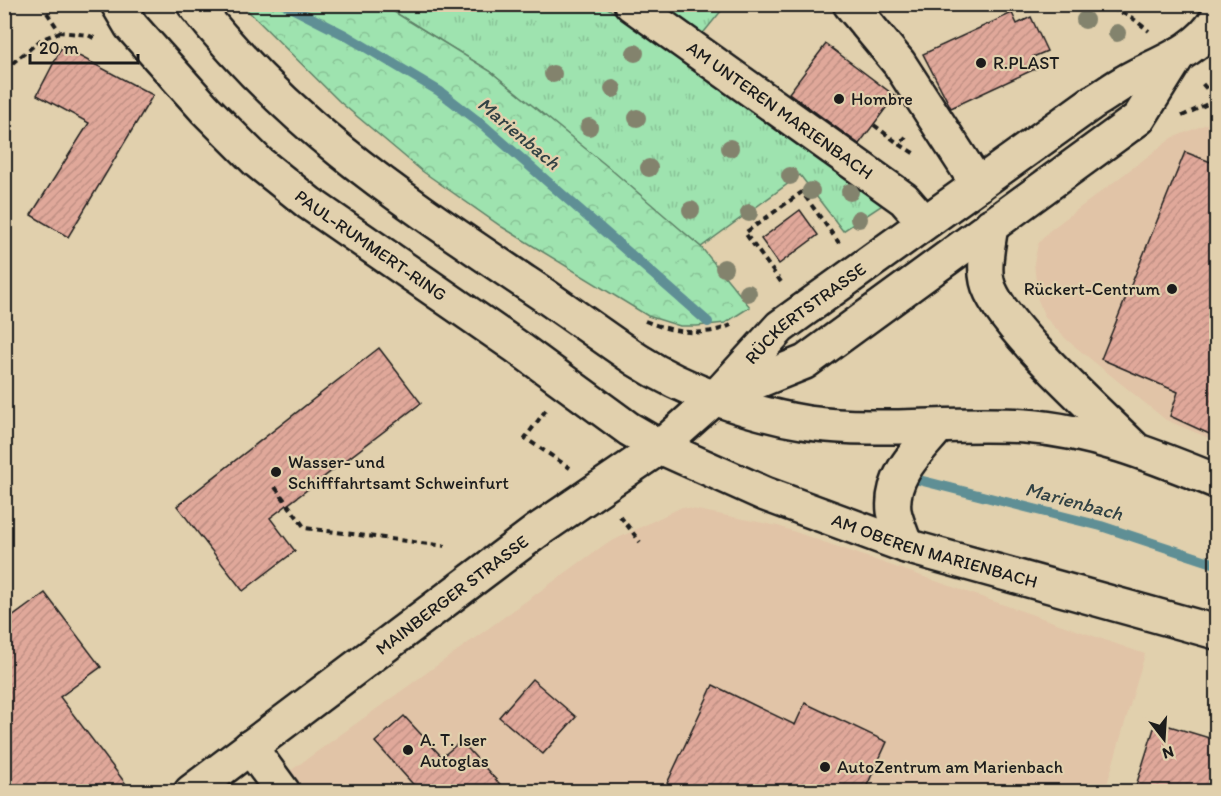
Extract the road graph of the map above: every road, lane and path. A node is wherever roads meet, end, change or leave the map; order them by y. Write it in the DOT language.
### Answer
graph roads {
  1 [pos="118,4"];
  2 [pos="195,4"];
  3 [pos="631,4"];
  4 [pos="850,4"];
  5 [pos="1102,4"];
  6 [pos="1214,29"];
  7 [pos="60,32"];
  8 [pos="1179,54"];
  9 [pos="4,70"];
  10 [pos="978,185"];
  11 [pos="924,222"];
  12 [pos="991,225"];
  13 [pos="841,246"];
  14 [pos="786,289"];
  15 [pos="643,320"];
  16 [pos="736,323"];
  17 [pos="714,399"];
  18 [pos="938,427"];
  19 [pos="660,447"];
  20 [pos="1133,447"];
  21 [pos="1216,481"];
  22 [pos="275,487"];
  23 [pos="445,546"];
  24 [pos="906,546"];
  25 [pos="1216,632"];
  26 [pos="250,747"];
  27 [pos="190,792"];
  28 [pos="283,792"];
  1 -- 19 [label="main road, PAUL-RUMMERT-RING"];
  2 -- 17 [label="main road"];
  3 -- 11 [label="main road, AM UNTEREN MARIENBACH"];
  4 -- 10 [label="main road"];
  5 -- 8 [label="path"];
  6 -- 8 [label="main road, RÜCKERTSTRASSE"];
  7 -- 9 [label="path"];
  8 -- 10 [label="main road, RÜCKERTSTRASSE"];
  8 -- 12 [label="main road, RÜCKERTSTRASSE"];
  10 -- 11 [label="main road, RÜCKERTSTRASSE"];
  11 -- 17 [label="main road, RÜCKERTSTRASSE"];
  12 -- 17 [label="main road, RÜCKERTSTRASSE"];
  12 -- 20 [label="main road"];
  13 -- 14 [label="path"];
  15 -- 16 [label="path"];
  17 -- 18 [label="main road"];
  17 -- 19 [label="main road, MAINBERGER STRASSE"];
  18 -- 20 [label="main road"];
  18 -- 24 [label="main road"];
  19 -- 24 [label="main road, AM OBEREN MARIENBACH"];
  19 -- 26 [label="main road, MAINBERGER STRASSE"];
  20 -- 21 [label="main road"];
  22 -- 23 [label="path"];
  24 -- 25 [label="main road, AM OBEREN MARIENBACH"];
  26 -- 27 [label="main road, MAINBERGER STRASSE"];
  26 -- 28 [label="main road"];
}
